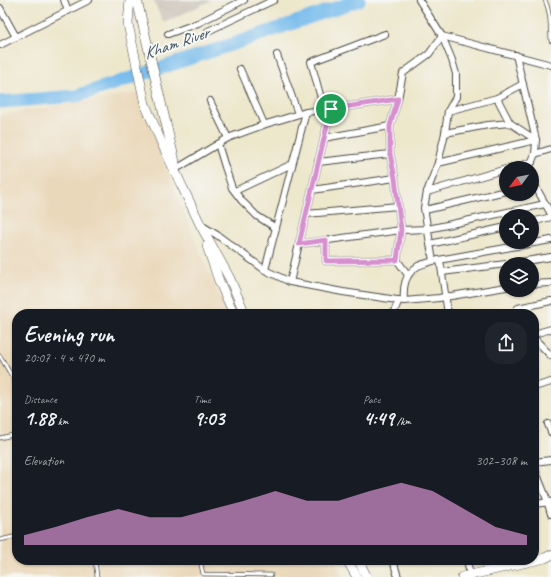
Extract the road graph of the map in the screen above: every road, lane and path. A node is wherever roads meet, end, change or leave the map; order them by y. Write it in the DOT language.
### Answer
graph roads {
  1 [pos="64,0"];
  2 [pos="89,0"];
  3 [pos="130,0"];
  4 [pos="137,0"];
  5 [pos="244,0"];
  6 [pos="274,0"];
  7 [pos="419,0"];
  8 [pos="545,0"];
  9 [pos="0,8"];
  10 [pos="68,11"];
  11 [pos="208,31"];
  12 [pos="168,34"];
  13 [pos="385,34"];
  14 [pos="442,36"];
  15 [pos="16,37"];
  16 [pos="551,41"];
  17 [pos="0,45"];
  18 [pos="277,55"];
  19 [pos="516,55"];
  20 [pos="551,65"];
  21 [pos="240,69"];
  22 [pos="523,84"];
  23 [pos="498,98"];
  24 [pos="398,99"];
  25 [pos="210,101"];
  26 [pos="331,109"];
  27 [pos="324,110"];
  28 [pos="448,111"];
  29 [pos="306,112"];
  30 [pos="298,114"];
  31 [pos="510,123"];
  32 [pos="264,124"];
  33 [pos="390,126"];
  34 [pos="445,133"];
  35 [pos="228,138"];
  36 [pos="324,138"];
  37 [pos="536,140"];
  38 [pos="218,144"];
  39 [pos="551,149"];
  40 [pos="390,154"];
  41 [pos="535,154"];
  42 [pos="532,161"];
  43 [pos="318,162"];
  44 [pos="292,164"];
  45 [pos="438,164"];
  46 [pos="176,169"];
  47 [pos="499,171"];
  48 [pos="395,178"];
  49 [pos="179,180"];
  50 [pos="312,190"];
  51 [pos="234,191"];
  52 [pos="427,192"];
  53 [pos="499,193"];
  54 [pos="539,193"];
  55 [pos="545,204"];
  56 [pos="398,206"];
  57 [pos="425,210"];
  58 [pos="306,214"];
  59 [pos="551,214"];
  60 [pos="551,217"];
  61 [pos="539,220"];
  62 [pos="200,224"];
  63 [pos="276,228"];
  64 [pos="428,229"];
  65 [pos="499,229"];
  66 [pos="401,230"];
  67 [pos="326,240"];
  68 [pos="551,240"];
  69 [pos="299,244"];
  70 [pos="430,244"];
  71 [pos="551,257"];
  72 [pos="539,259"];
  73 [pos="397,260"];
  74 [pos="436,260"];
  75 [pos="499,265"];
  76 [pos="265,270"];
  77 [pos="442,272"];
  78 [pos="408,275"];
  79 [pos="290,282"];
  80 [pos="551,283"];
  81 [pos="539,284"];
  82 [pos="499,288"];
  83 [pos="446,297"];
  84 [pos="401,301"];
  85 [pos="551,301"];
  86 [pos="232,309"];
  87 [pos="244,309"];
  88 [pos="396,309"];
  89 [pos="447,309"];
  90 [pos="518,309"];
  91 [pos="551,329"];
  92 [pos="539,333"];
  93 [pos="539,343"];
  94 [pos="0,356"];
  95 [pos="551,356"];
  96 [pos="12,376"];
  97 [pos="551,382"];
  98 [pos="539,386"];
  99 [pos="548,424"];
  100 [pos="551,432"];
  101 [pos="12,435"];
  102 [pos="0,438"];
  103 [pos="551,460"];
  104 [pos="539,464"];
  105 [pos="539,478"];
  106 [pos="549,502"];
  107 [pos="539,503"];
  108 [pos="551,514"];
  109 [pos="12,537"];
  110 [pos="0,540"];
  111 [pos="551,555"];
  112 [pos="539,559"];
  113 [pos="95,565"];
  114 [pos="201,565"];
  115 [pos="351,565"];
  116 [pos="361,565"];
  117 [pos="394,565"];
  118 [pos="467,565"];
  119 [pos="514,565"];
  120 [pos="271,575"];
  121 [pos="466,576"];
  122 [pos="97,577"];
  123 [pos="357,577"];
  124 [pos="367,577"];
  125 [pos="398,577"];
  1 -- 10 [label="street"];
  2 -- 10 [label="street"];
  3 -- 49 [label="main road"];
  4 -- 46 [label="main road"];
  5 -- 12 [label="street"];
  6 -- 11 [label="street"];
  7 -- 14 [label="street"];
  8 -- 16 [label="lane"];
  9 -- 15 [label="street"];
  10 -- 15 [label="street"];
  13 -- 27 [label="street"];
  14 -- 19 [label="street"];
  14 -- 24 [label="street"];
  14 -- 28 [label="street"];
  15 -- 17 [label="street"];
  18 -- 30 [label="street"];
  19 -- 20 [label="street"];
  19 -- 22 [label="street"];
  21 -- 32 [label="street"];
  22 -- 23 [label="street"];
  22 -- 37 [label="street"];
  23 -- 28 [label="street"];
  23 -- 31 [label="street"];
  24 -- 26 [label="street"];
  24 -- 33 [label="street"];
  25 -- 35 [label="street"];
  26 -- 27 [label="street"];
  26 -- 36 [label="street"];
  27 -- 29 [label="street"];
  28 -- 34 [label="street"];
  29 -- 30 [label="street"];
  29 -- 44 [label="street"];
  30 -- 32 [label="street"];
  31 -- 34 [label="street"];
  31 -- 37 [label="street"];
  32 -- 35 [label="street"];
  33 -- 36 [label="street"];
  33 -- 40 [label="street"];
  34 -- 45 [label="street"];
  35 -- 38 [label="street"];
  36 -- 43 [label="street"];
  37 -- 41 [label="street"];
  37 -- 45 [label="street"];
  38 -- 46 [label="street"];
  38 -- 51 [label="street"];
  39 -- 41 [label="street"];
  40 -- 43 [label="street"];
  40 -- 48 [label="street"];
  41 -- 42 [label="street"];
  43 -- 50 [label="street"];
  44 -- 51 [label="street"];
  44 -- 63 [label="street"];
  45 -- 52 [label="street"];
  46 -- 49 [label="main road"];
  47 -- 52 [label="street"];
  48 -- 50 [label="street"];
  48 -- 56 [label="street"];
  49 -- 62 [label="main road"];
  50 -- 58 [label="street"];
  51 -- 63 [label="street"];
  52 -- 57 [label="street"];
  53 -- 57 [label="street"];
  54 -- 55 [label="street"];
  55 -- 59 [label="street"];
  55 -- 64 [label="street"];
  56 -- 58 [label="street"];
  56 -- 66 [label="street"];
  57 -- 64 [label="street"];
  58 -- 69 [label="street"];
  60 -- 61 [label="street"];
  62 -- 76 [label="street"];
  62 -- 86 [label="main road"];
  62 -- 87 [label="main road"];
  63 -- 76 [label="street"];
  64 -- 66 [label="street"];
  64 -- 70 [label="street"];
  65 -- 70 [label="street"];
  66 -- 67 [label="street"];
  66 -- 73 [label="street"];
  67 -- 69 [label="street"];
  67 -- 73 [label="street"];
  68 -- 74 [label="street"];
  69 -- 79 [label="street"];
  70 -- 74 [label="street"];
  71 -- 72 [label="street"];
  73 -- 78 [label="street"];
  74 -- 77 [label="street"];
  74 -- 78 [label="street"];
  75 -- 77 [label="street"];
  76 -- 79 [label="street"];
  77 -- 83 [label="street"];
  78 -- 84 [label="street"];
  79 -- 84 [label="street"];
  80 -- 81 [label="street"];
  82 -- 83 [label="street"];
  83 -- 84 [label="street"];
  83 -- 89 [label="street"];
  84 -- 88 [label="street"];
  85 -- 90 [label="street"];
  91 -- 92 [label="street"];
  93 -- 95 [label="street"];
  94 -- 96 [label="lane"];
  97 -- 98 [label="street"];
  99 -- 100 [label="street"];
  101 -- 102 [label="lane"];
  103 -- 104 [label="street"];
  105 -- 106 [label="street"];
  106 -- 107 [label="street"];
  106 -- 108 [label="street"];
  109 -- 110 [label="lane"];
  111 -- 112 [label="main road"];
  113 -- 122 [label="lane"];
  114 -- 120 [label="lane"];
  115 -- 123 [label="main road"];
  116 -- 124 [label="main road"];
  117 -- 125 [label="street"];
  118 -- 121 [label="street"];
  119 -- 121 [label="main road"];
}
